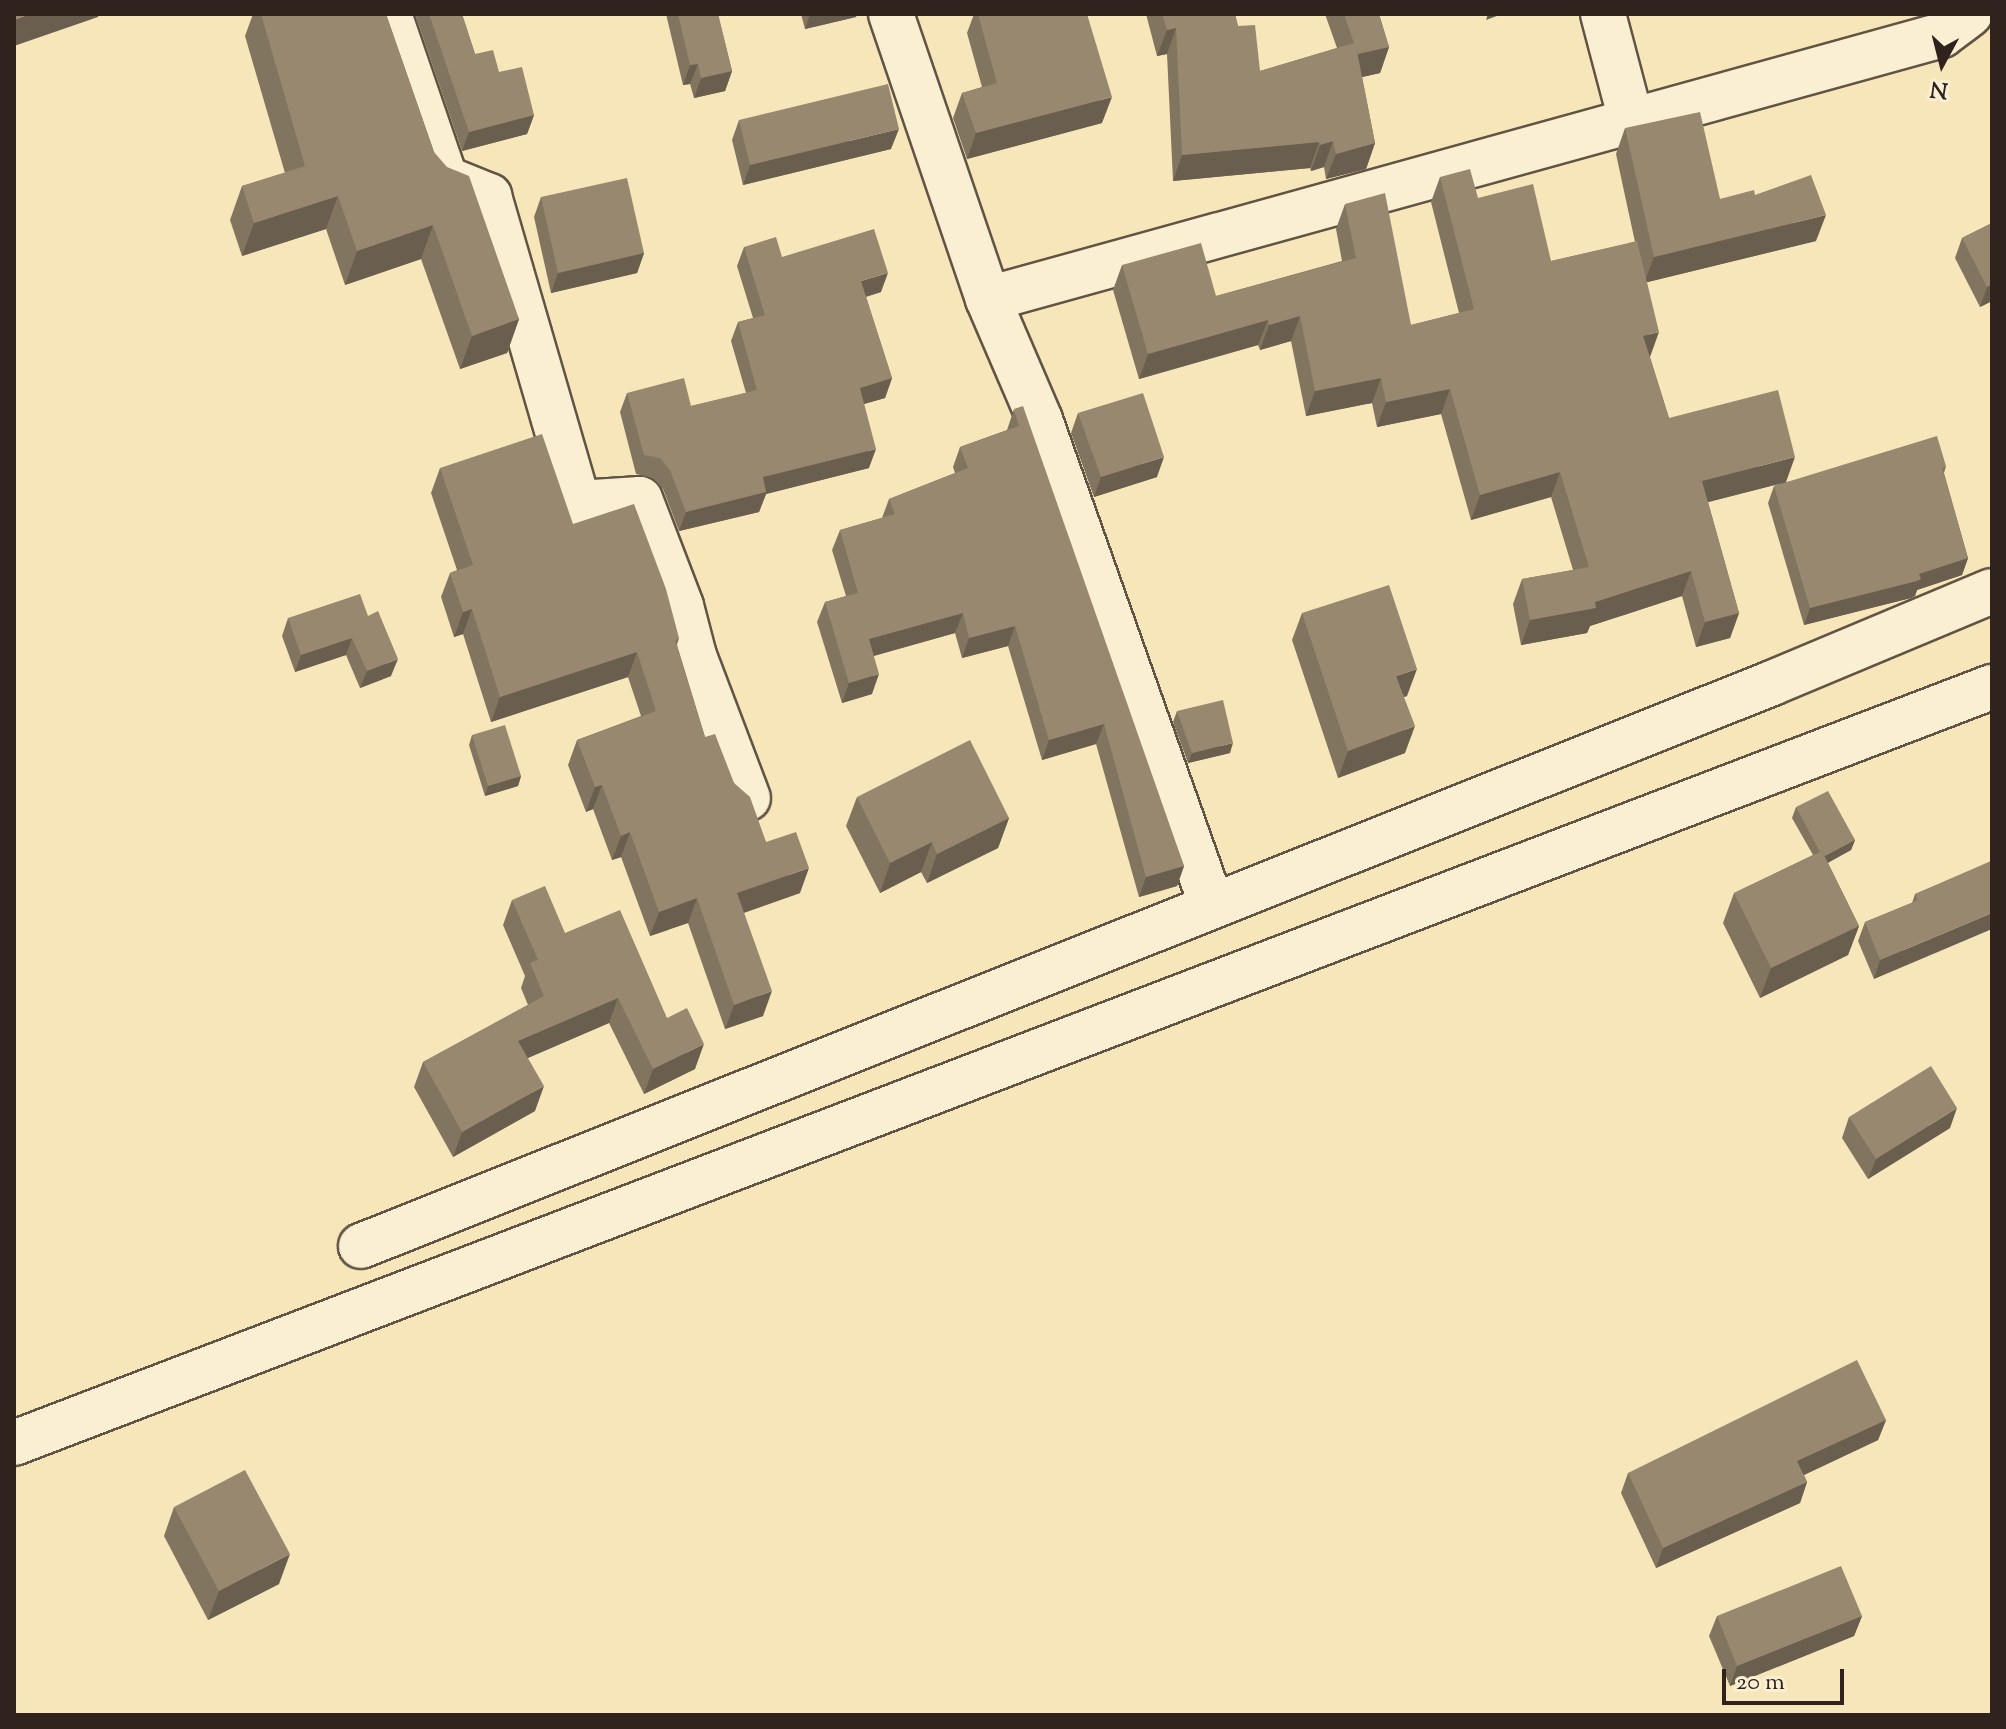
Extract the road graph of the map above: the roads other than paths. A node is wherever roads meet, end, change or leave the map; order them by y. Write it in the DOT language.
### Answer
graph roads {
  1 [pos="389,14"];
  2 [pos="891,14"];
  3 [pos="1603,14"];
  4 [pos="1970,14"];
  5 [pos="1631,120"];
  6 [pos="988,299"];
  7 [pos="1992,591"];
  8 [pos="1992,687"];
  9 [pos="748,798"];
  10 [pos="1212,906"];
  11 [pos="361,1246"];
  12 [pos="14,1443"];
  1 -- 9 [label="street"];
  2 -- 6 [label="street"];
  3 -- 5 [label="street"];
  4 -- 5 [label="street"];
  5 -- 6 [label="street"];
  6 -- 10 [label="street"];
  7 -- 10 [label="street"];
  8 -- 12 [label="street"];
  10 -- 11 [label="street"];
}
